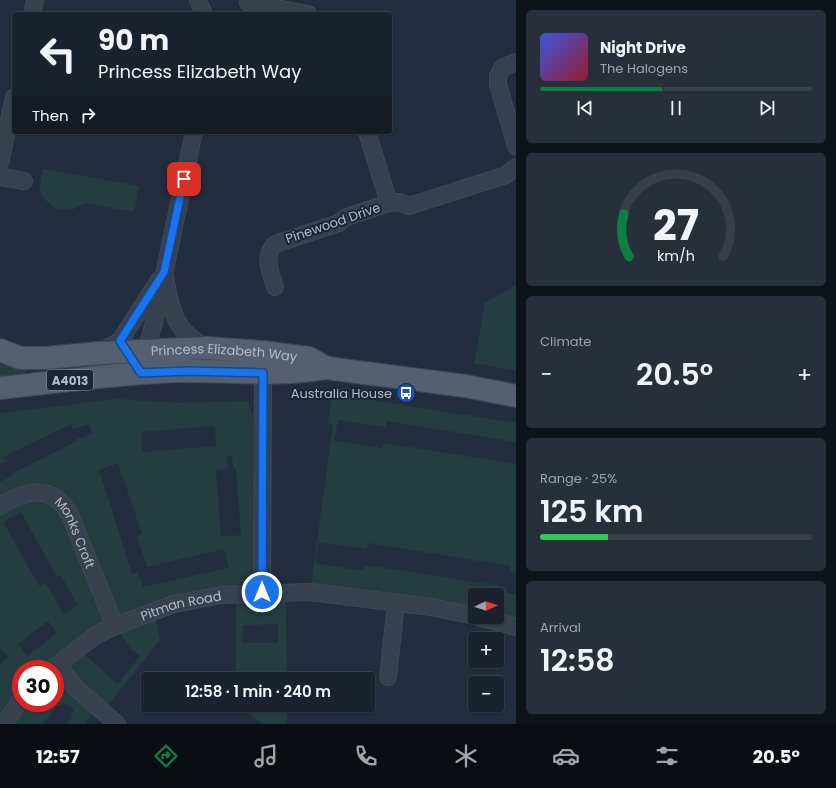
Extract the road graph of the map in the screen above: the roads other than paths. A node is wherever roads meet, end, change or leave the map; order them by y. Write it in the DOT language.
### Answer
graph roads {
  1 [pos="35,0"];
  2 [pos="198,0"];
  3 [pos="246,6"];
  4 [pos="32,12"];
  5 [pos="203,12"];
  6 [pos="292,12"];
  7 [pos="516,62"];
  8 [pos="12,107"];
  9 [pos="194,134"];
  10 [pos="368,134"];
  11 [pos="516,146"];
  12 [pos="0,163"];
  13 [pos="516,167"];
  14 [pos="0,177"];
  15 [pos="24,181"];
  16 [pos="388,203"];
  17 [pos="164,272"];
  18 [pos="275,287"];
  19 [pos="131,347"];
  20 [pos="207,348"];
  21 [pos="0,350"];
  22 [pos="327,368"];
  23 [pos="141,373"];
  24 [pos="263,373"];
  25 [pos="0,388"];
  26 [pos="516,396"];
  27 [pos="0,506"];
  28 [pos="262,592"];
  29 [pos="396,603"];
  30 [pos="468,616"];
  31 [pos="504,624"];
  32 [pos="115,626"];
  33 [pos="516,627"];
  34 [pos="64,660"];
  35 [pos="64,676"];
  36 [pos="388,678"];
  37 [pos="117,724"];
  1 -- 4 [label="street"];
  2 -- 5 [label="street"];
  3 -- 6 [label="street"];
  7 -- 11 [label="street"];
  8 -- 12 [label="street"];
  9 -- 17 [label="street"];
  10 -- 16 [label="street, Pinewood Drive"];
  13 -- 16 [label="street, Pinewood Drive"];
  14 -- 15 [label="street"];
  16 -- 18 [label="street, Pinewood Drive"];
  17 -- 19 [label="street"];
  17 -- 19 [label="street"];
  17 -- 20 [label="street"];
  19 -- 20 [label="main road, Princess Elizabeth Way / A4013"];
  19 -- 21 [label="main road, Princess Elizabeth Way / A4013"];
  19 -- 23 [label="street"];
  20 -- 22 [label="main road, Princess Elizabeth Way / A4013"];
  22 -- 24 [label="main road, Princess Elizabeth Way / A4013"];
  22 -- 26 [label="main road, Princess Elizabeth Way / A4013"];
  23 -- 24 [label="main road, Princess Elizabeth Way / A4013"];
  23 -- 25 [label="main road, Princess Elizabeth Way / A4013"];
  24 -- 28 [label="street"];
  27 -- 32 [label="street, Monks Croft"];
  28 -- 29 [label="street, Pitman Road"];
  28 -- 32 [label="street, Pitman Road"];
  29 -- 30 [label="street, Pitman Road"];
  29 -- 36 [label="street"];
  31 -- 33 [label="street, Pitman Road"];
  32 -- 34 [label="street, Pitman Road"];
  35 -- 37 [label="street"];
}
